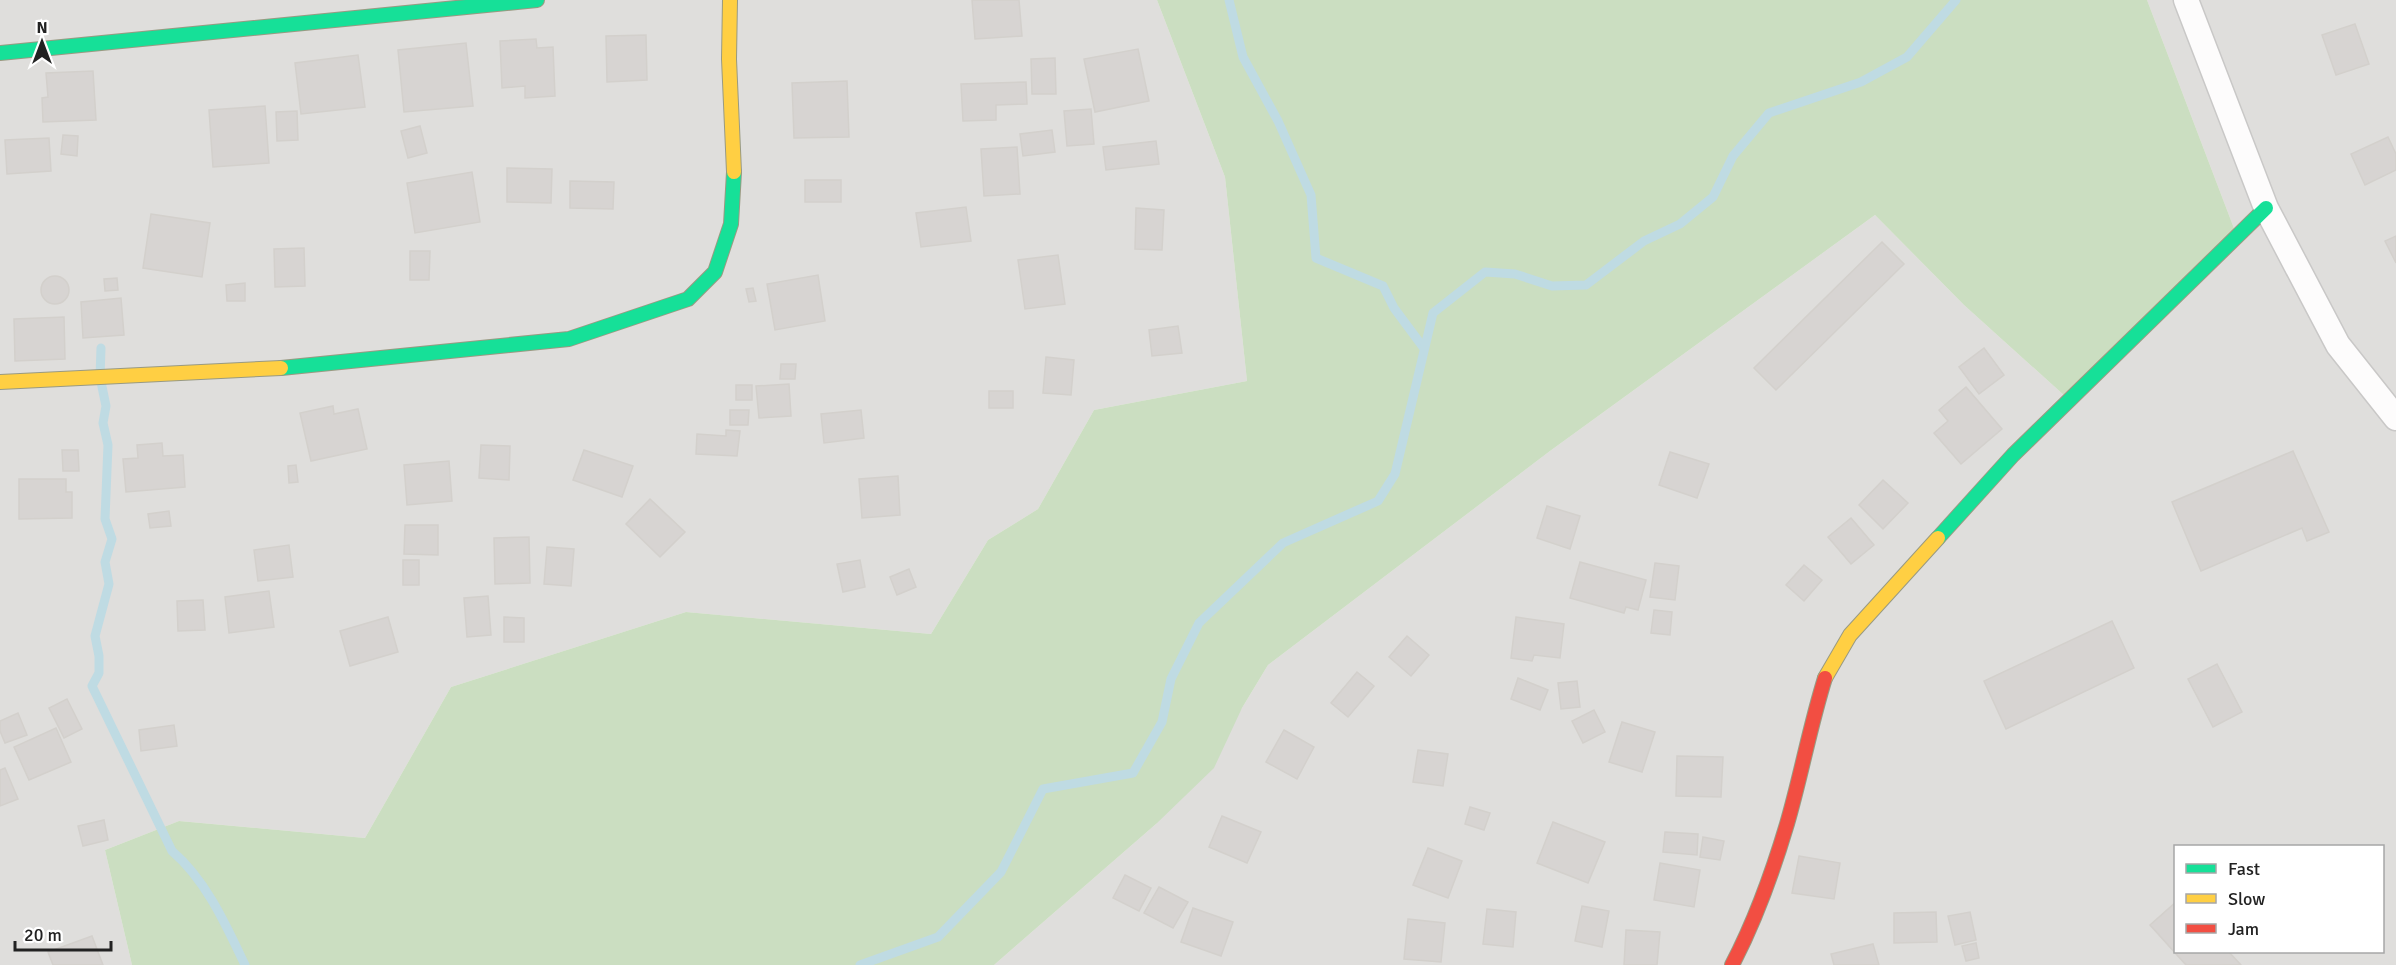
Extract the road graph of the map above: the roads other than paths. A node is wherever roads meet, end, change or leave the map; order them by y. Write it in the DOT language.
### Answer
graph roads {
  1 [pos="537,0"];
  2 [pos="730,0"];
  3 [pos="2186,0"];
  4 [pos="0,53"];
  5 [pos="2266,208"];
  6 [pos="0,382"];
  7 [pos="2396,418"];
  8 [pos="1732,965"];
  1 -- 4 [label="street"];
  2 -- 6 [label="street"];
  3 -- 5 [label="street"];
  5 -- 7 [label="street"];
  5 -- 8 [label="street"];
}
